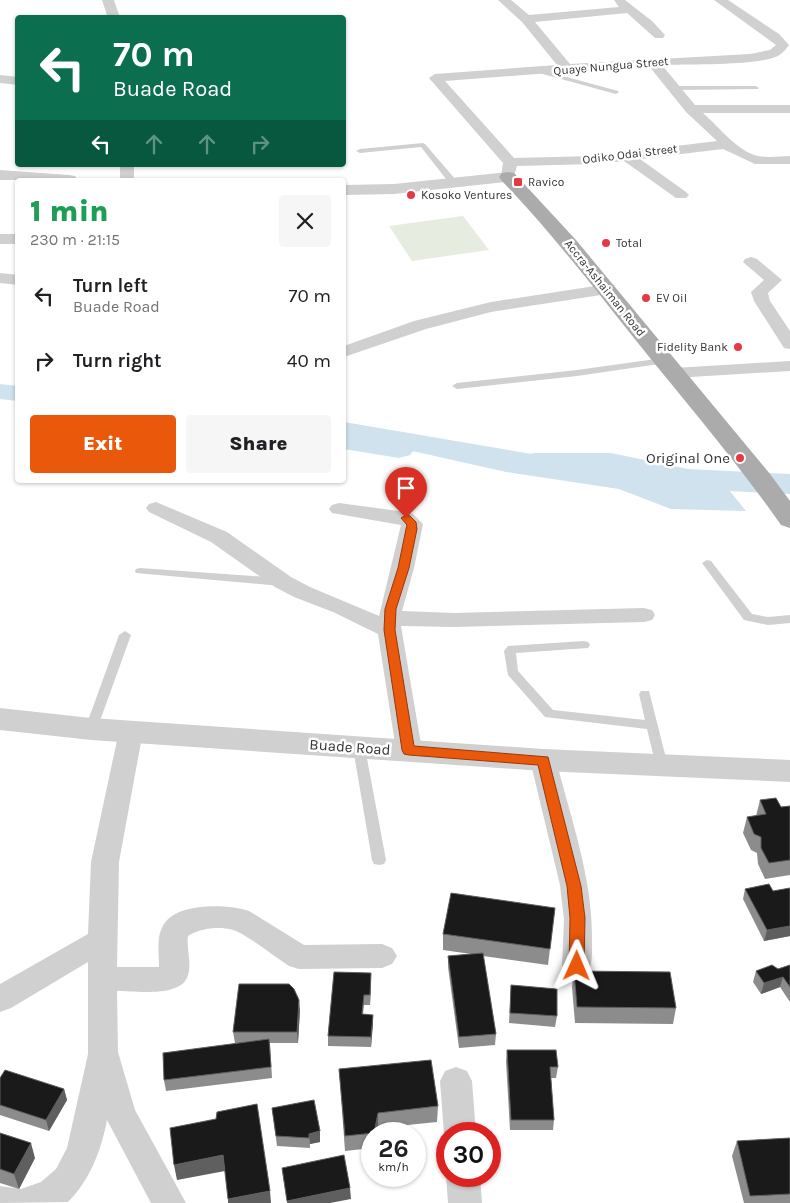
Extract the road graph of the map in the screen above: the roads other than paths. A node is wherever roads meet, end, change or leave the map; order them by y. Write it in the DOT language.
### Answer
graph roads {
  1 [pos="109,0"];
  2 [pos="121,0"];
  3 [pos="504,0"];
  4 [pos="618,0"];
  5 [pos="720,0"];
  6 [pos="630,9"];
  7 [pos="113,15"];
  8 [pos="526,19"];
  9 [pos="659,36"];
  10 [pos="787,45"];
  11 [pos="652,62"];
  12 [pos="568,70"];
  13 [pos="542,72"];
  14 [pos="0,79"];
  15 [pos="15,80"];
  16 [pos="675,88"];
  17 [pos="756,88"];
  18 [pos="616,92"];
  19 [pos="691,109"];
  20 [pos="790,109"];
  21 [pos="725,144"];
  22 [pos="360,151"];
  23 [pos="627,156"];
  24 [pos="790,160"];
  25 [pos="509,170"];
  26 [pos="0,175"];
  27 [pos="41,178"];
  28 [pos="453,182"];
  29 [pos="346,190"];
  30 [pos="681,194"];
  31 [pos="0,239"];
  32 [pos="15,239"];
  33 [pos="751,262"];
  34 [pos="0,278"];
  35 [pos="15,280"];
  36 [pos="608,289"];
  37 [pos="790,344"];
  38 [pos="346,351"];
  39 [pos="790,366"];
  40 [pos="668,367"];
  41 [pos="457,386"];
  42 [pos="156,508"];
  43 [pos="339,509"];
  44 [pos="789,518"];
  45 [pos="707,563"];
  46 [pos="140,571"];
  47 [pos="283,582"];
  48 [pos="644,614"];
  49 [pos="790,619"];
  50 [pos="390,624"];
  51 [pos="125,635"];
  52 [pos="584,645"];
  53 [pos="644,694"];
  54 [pos="0,720"];
  55 [pos="653,726"];
  56 [pos="92,729"];
  57 [pos="132,732"];
  58 [pos="359,748"];
  59 [pos="409,750"];
  60 [pos="543,760"];
  61 [pos="662,766"];
  62 [pos="790,771"];
  63 [pos="379,860"];
  64 [pos="103,939"];
  65 [pos="382,956"];
  66 [pos="577,966"];
  67 [pos="103,979"];
  68 [pos="0,999"];
  69 [pos="103,1052"];
  70 [pos="456,1081"];
  71 [pos="459,1122"];
  72 [pos="464,1187"];
  73 [pos="0,1202"];
  74 [pos="15,1203"];
  75 [pos="27,1203"];
  76 [pos="169,1203"];
  77 [pos="465,1203"];
  1 -- 2 [label="street"];
  1 -- 7 [label="street"];
  3 -- 8 [label="street"];
  4 -- 6 [label="street"];
  5 -- 10 [label="street"];
  6 -- 8 [label="street"];
  6 -- 9 [label="street"];
  8 -- 12 [label="street"];
  10 -- 11 [label="street, Quaye Nungua Street"];
  11 -- 12 [label="street, Quaye Nungua Street"];
  11 -- 16 [label="street"];
  12 -- 13 [label="street, Quaye Nungua Street"];
  13 -- 18 [label="lane"];
  13 -- 25 [label="street, Quaye Nungua Street"];
  14 -- 15 [label="street"];
  16 -- 17 [label="lane"];
  16 -- 19 [label="street"];
  19 -- 20 [label="street"];
  19 -- 21 [label="street"];
  21 -- 23 [label="street, Odiko Odai Street"];
  21 -- 24 [label="street"];
  22 -- 28 [label="lane"];
  23 -- 25 [label="street, Odiko Odai Street"];
  23 -- 30 [label="street"];
  25 -- 28 [label="street"];
  25 -- 36 [label="main road, Accra-Ashaiman Road"];
  26 -- 27 [label="street"];
  28 -- 29 [label="street"];
  31 -- 32 [label="street"];
  33 -- 37 [label="street"];
  34 -- 35 [label="street"];
  36 -- 38 [label="street"];
  36 -- 40 [label="main road, Accra-Ashaiman Road"];
  39 -- 40 [label="street"];
  40 -- 41 [label="lane"];
  40 -- 44 [label="main road, Accra-Ashaiman Road"];
  42 -- 47 [label="street"];
  43 -- 50 [label="street"];
  45 -- 49 [label="lane"];
  46 -- 47 [label="lane"];
  47 -- 50 [label="street"];
  48 -- 50 [label="street"];
  50 -- 59 [label="street"];
  51 -- 56 [label="lane"];
  52 -- 55 [label="lane"];
  53 -- 55 [label="lane"];
  54 -- 56 [label="street, Buade Road"];
  55 -- 61 [label="lane"];
  56 -- 57 [label="street, Buade Road"];
  57 -- 58 [label="street, Buade Road"];
  57 -- 64 [label="street"];
  58 -- 59 [label="street, Buade Road"];
  58 -- 63 [label="lane"];
  59 -- 60 [label="street, Buade Road"];
  60 -- 61 [label="street, Buade Road"];
  60 -- 66 [label="street"];
  61 -- 62 [label="street, Buade Road"];
  64 -- 67 [label="street"];
  64 -- 68 [label="street"];
  65 -- 67 [label="street"];
  67 -- 69 [label="street"];
  69 -- 75 [label="street"];
  69 -- 76 [label="street"];
  70 -- 71 [label="street"];
  72 -- 77 [label="street"];
  73 -- 74 [label="street"];
}
